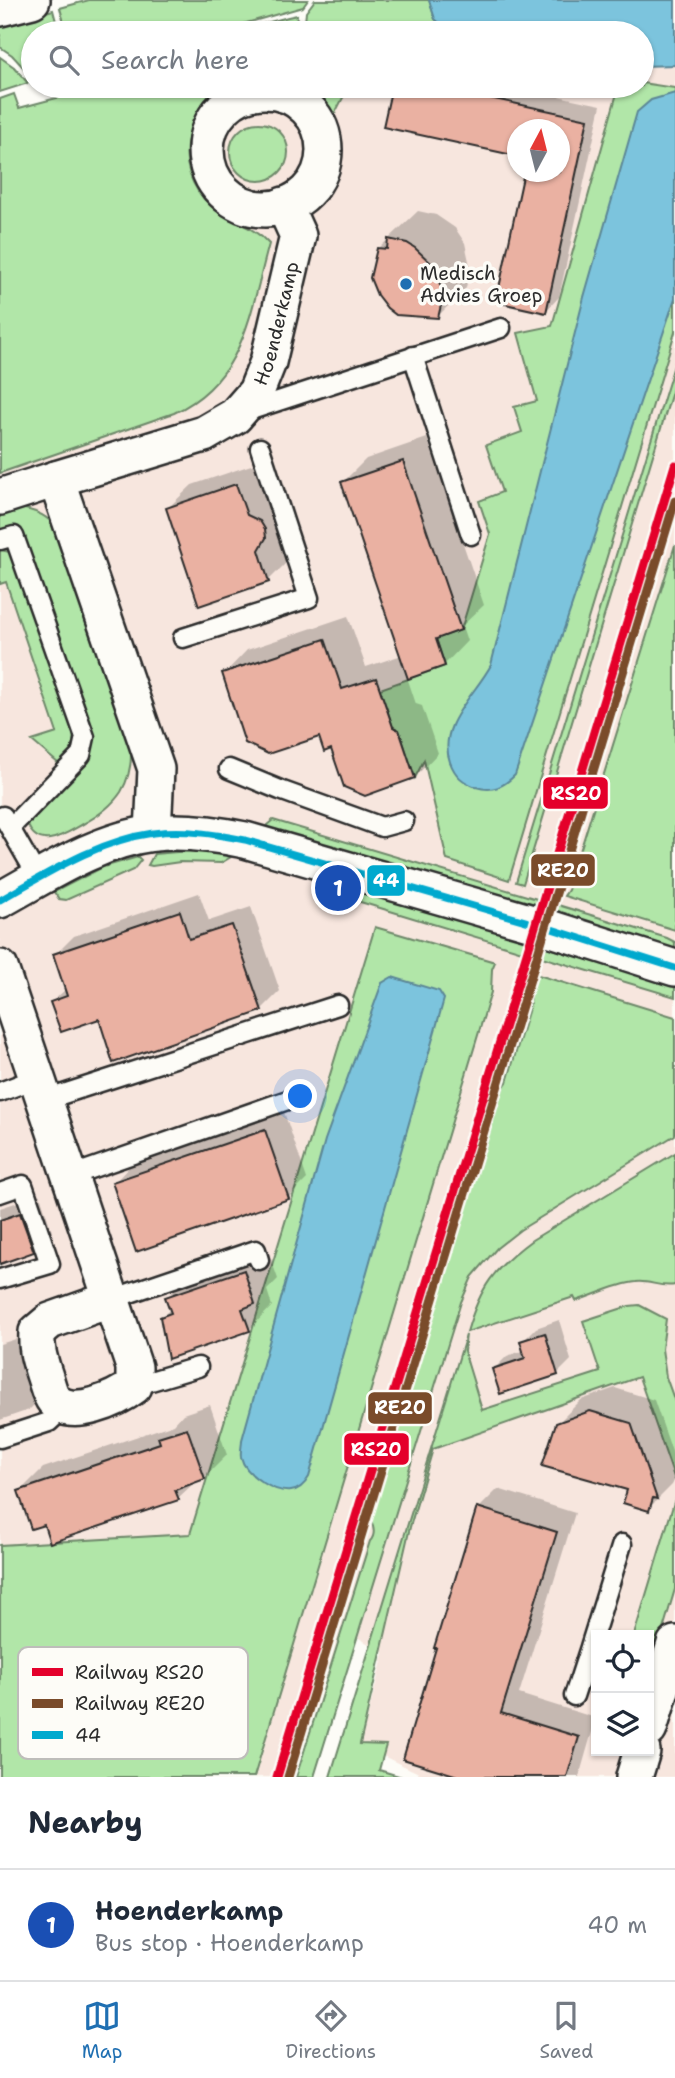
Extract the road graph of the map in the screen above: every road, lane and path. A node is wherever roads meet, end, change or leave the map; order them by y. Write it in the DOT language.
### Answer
graph roads {
  1 [pos="32,0"];
  2 [pos="0,8"];
  3 [pos="284,205"];
  4 [pos="501,328"];
  5 [pos="413,356"];
  6 [pos="235,416"];
  7 [pos="260,448"];
  8 [pos="56,478"];
  9 [pos="0,497"];
  10 [pos="471,535"];
  11 [pos="0,540"];
  12 [pos="183,638"];
  13 [pos="229,769"];
  14 [pos="404,821"];
  15 [pos="5,823"];
  16 [pos="153,833"];
  17 [pos="39,879"];
  18 [pos="0,900"];
  19 [pos="0,968"];
  20 [pos="675,968"];
  21 [pos="338,1005"];
  22 [pos="41,1089"];
  23 [pos="0,1092"];
  24 [pos="299,1096"];
  25 [pos="71,1176"];
  26 [pos="0,1194"];
  27 [pos="259,1260"];
  28 [pos="0,1279"];
  29 [pos="112,1299"];
  30 [pos="198,1367"];
  31 [pos="134,1386"];
  32 [pos="65,1407"];
  33 [pos="0,1438"];
  34 [pos="622,1545"];
  35 [pos="598,1630"];
  36 [pos="591,1653"];
  37 [pos="664,1659"];
  38 [pos="574,1696"];
  39 [pos="654,1706"];
  40 [pos="640,1756"];
  41 [pos="634,1777"];
  1 -- 2 [label="street"];
  3 -- 6 [label="street, Hoenderkamp"];
  4 -- 5 [label="lane"];
  5 -- 6 [label="lane"];
  5 -- 10 [label="lane"];
  6 -- 8 [label="street, Hoenderkamp"];
  7 -- 12 [label="lane"];
  8 -- 9 [label="street, Hoenderkamp"];
  8 -- 16 [label="street"];
  11 -- 15 [label="lane"];
  13 -- 14 [label="lane"];
  15 -- 17 [label="lane"];
  16 -- 17 [label="street"];
  16 -- 20 [label="street"];
  17 -- 18 [label="street"];
  19 -- 22 [label="street"];
  21 -- 22 [label="lane"];
  22 -- 23 [label="lane"];
  22 -- 25 [label="street"];
  24 -- 25 [label="lane"];
  25 -- 29 [label="street"];
  26 -- 28 [label="lane"];
  27 -- 29 [label="lane"];
  29 -- 31 [label="street"];
  29 -- 32 [label="street"];
  30 -- 31 [label="lane"];
  31 -- 32 [label="street"];
  32 -- 33 [label="lane"];
  34 -- 35 [label="lane"];
  36 -- 38 [label="lane"];
  37 -- 39 [label="street"];
  40 -- 41 [label="street"];
}
